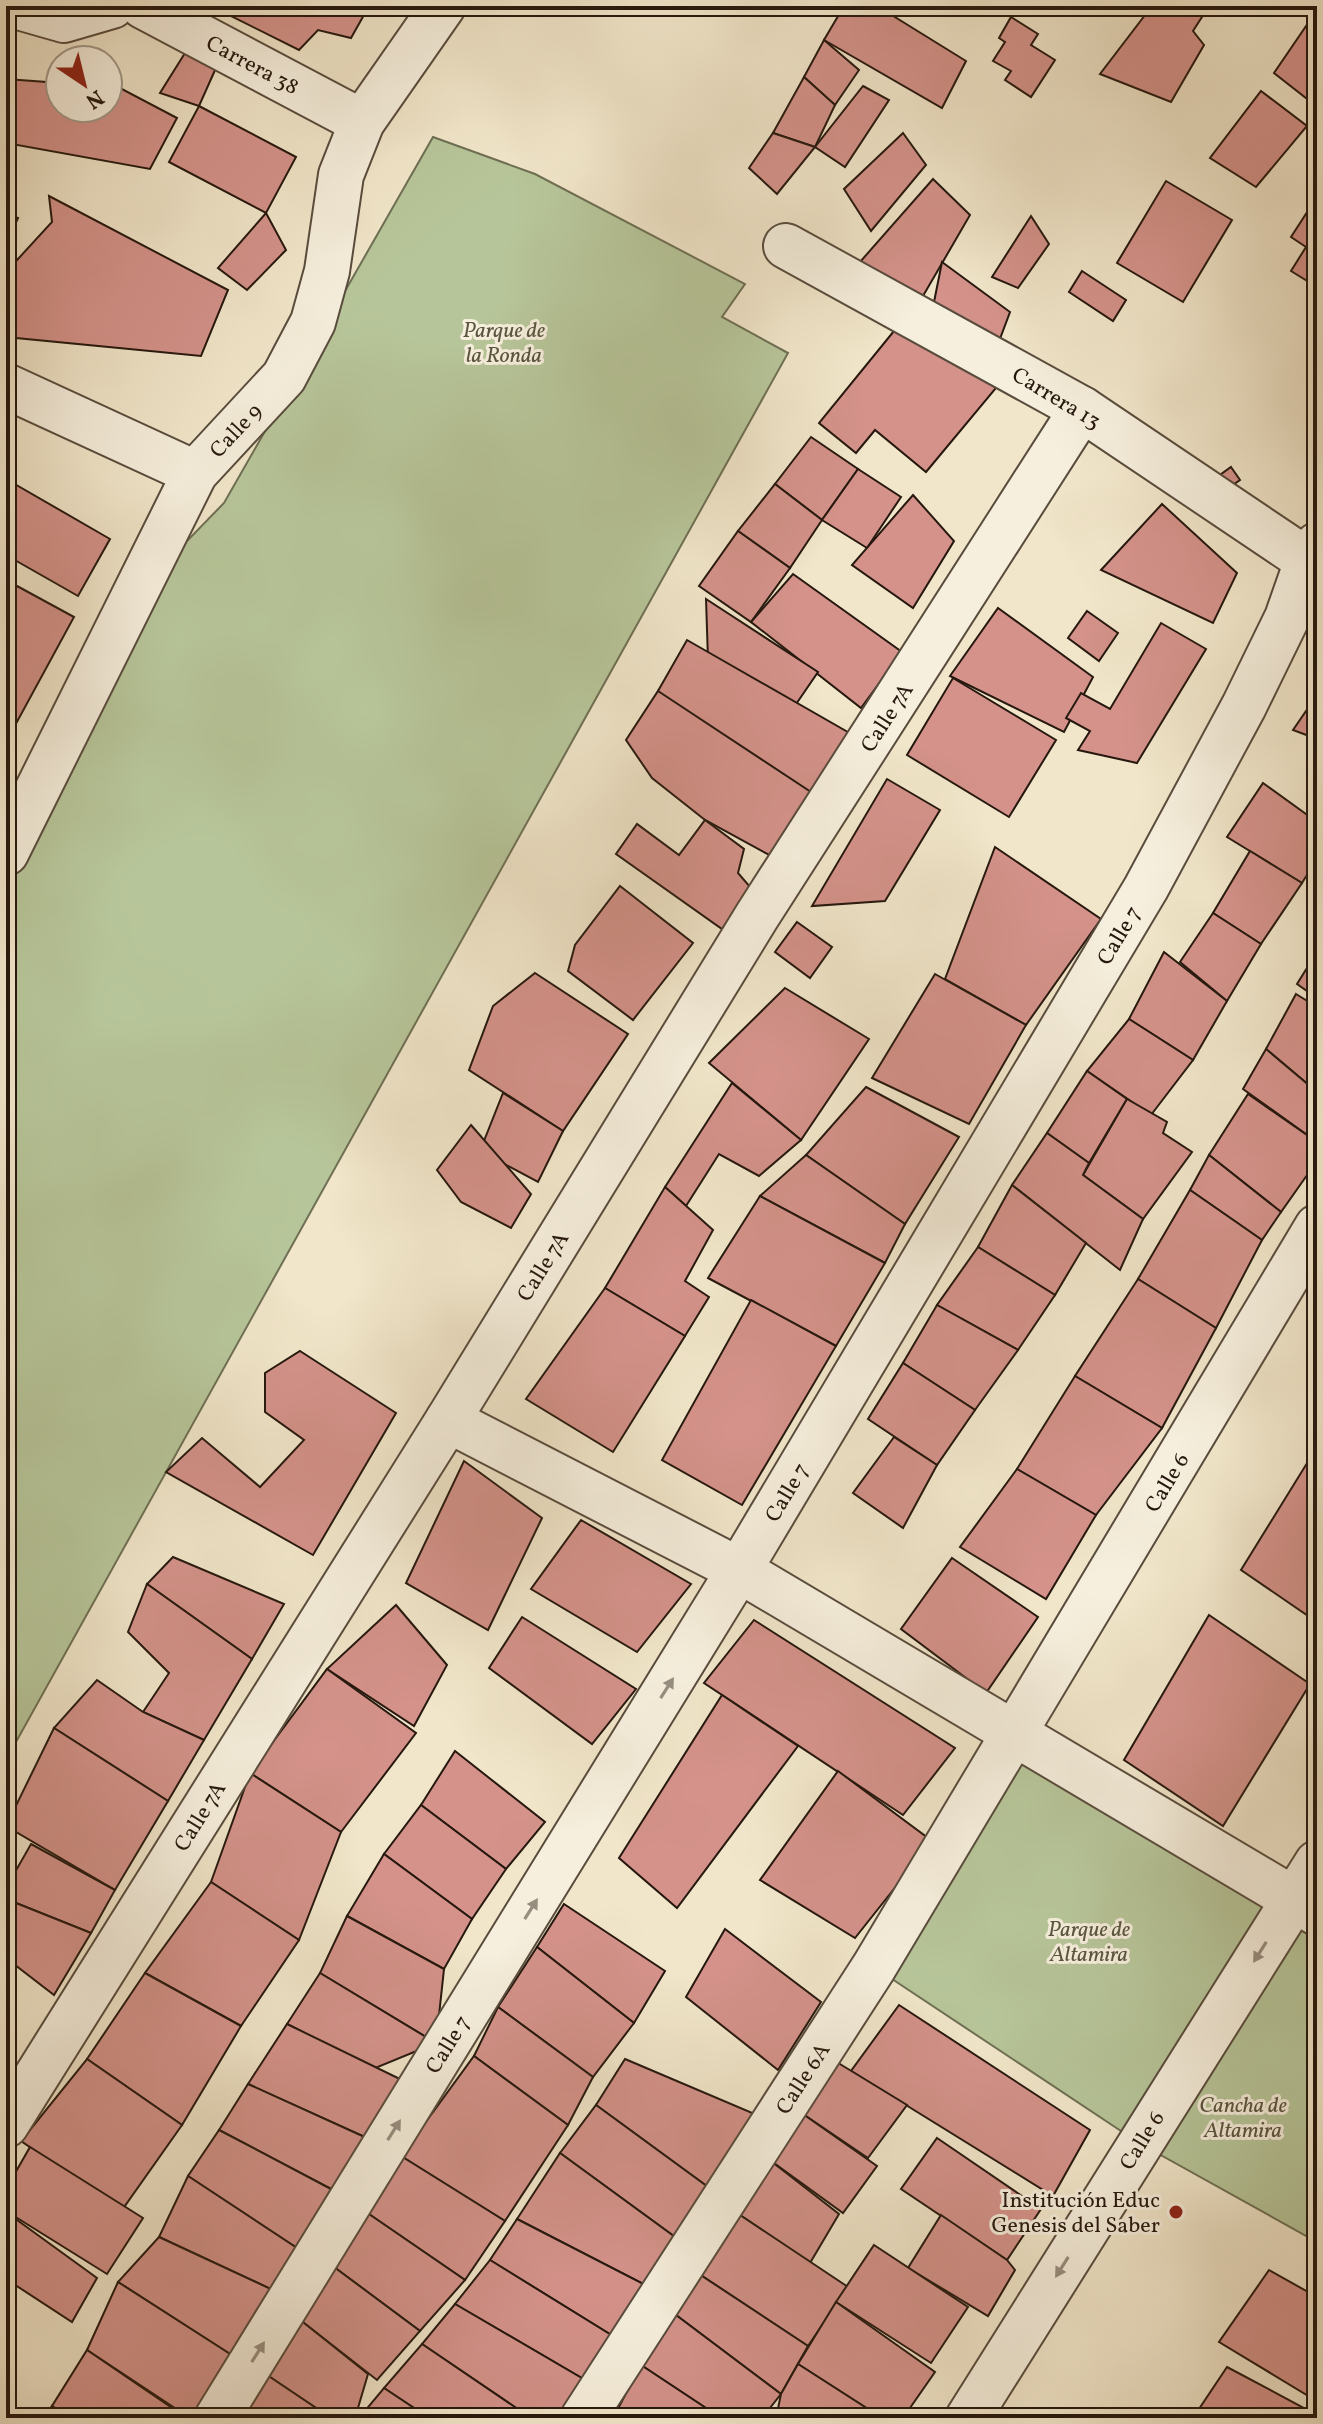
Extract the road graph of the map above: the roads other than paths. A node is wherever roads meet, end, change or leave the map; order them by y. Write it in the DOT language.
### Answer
graph roads {
  1 [pos="15,6"];
  2 [pos="112,6"];
  3 [pos="143,6"];
  4 [pos="443,6"];
  5 [pos="362,122"];
  6 [pos="786,246"];
  7 [pos="6,386"];
  8 [pos="1082,409"];
  9 [pos="195,473"];
  10 [pos="1314,558"];
  11 [pos="6,853"];
  12 [pos="1317,1227"];
  13 [pos="448,1420"];
  14 [pos="739,1570"];
  15 [pos="1016,1736"];
  16 [pos="1309,1891"];
  17 [pos="6,2125"];
  18 [pos="217,2418"];
  19 [pos="583,2418"];
  20 [pos="968,2418"];
  1 -- 2 [label="street"];
  3 -- 5 [label="street, Carrera 38"];
  4 -- 5 [label="street, Calle 9"];
  5 -- 9 [label="street, Calle 9"];
  6 -- 8 [label="street, Carrera 13"];
  7 -- 9 [label="street"];
  8 -- 10 [label="street, Carrera 13"];
  8 -- 13 [label="street, Calle 7A"];
  9 -- 11 [label="street, Calle 9"];
  10 -- 14 [label="street, Calle 7"];
  12 -- 15 [label="street, Calle 6"];
  13 -- 14 [label="street"];
  13 -- 17 [label="street, Calle 7A"];
  14 -- 15 [label="street"];
  18 -- 14 [label="street, Calle 7, one-way"];
  15 -- 16 [label="street"];
  15 -- 19 [label="street, Calle 6A"];
  16 -- 20 [label="street, Calle 6, one-way"];
}
